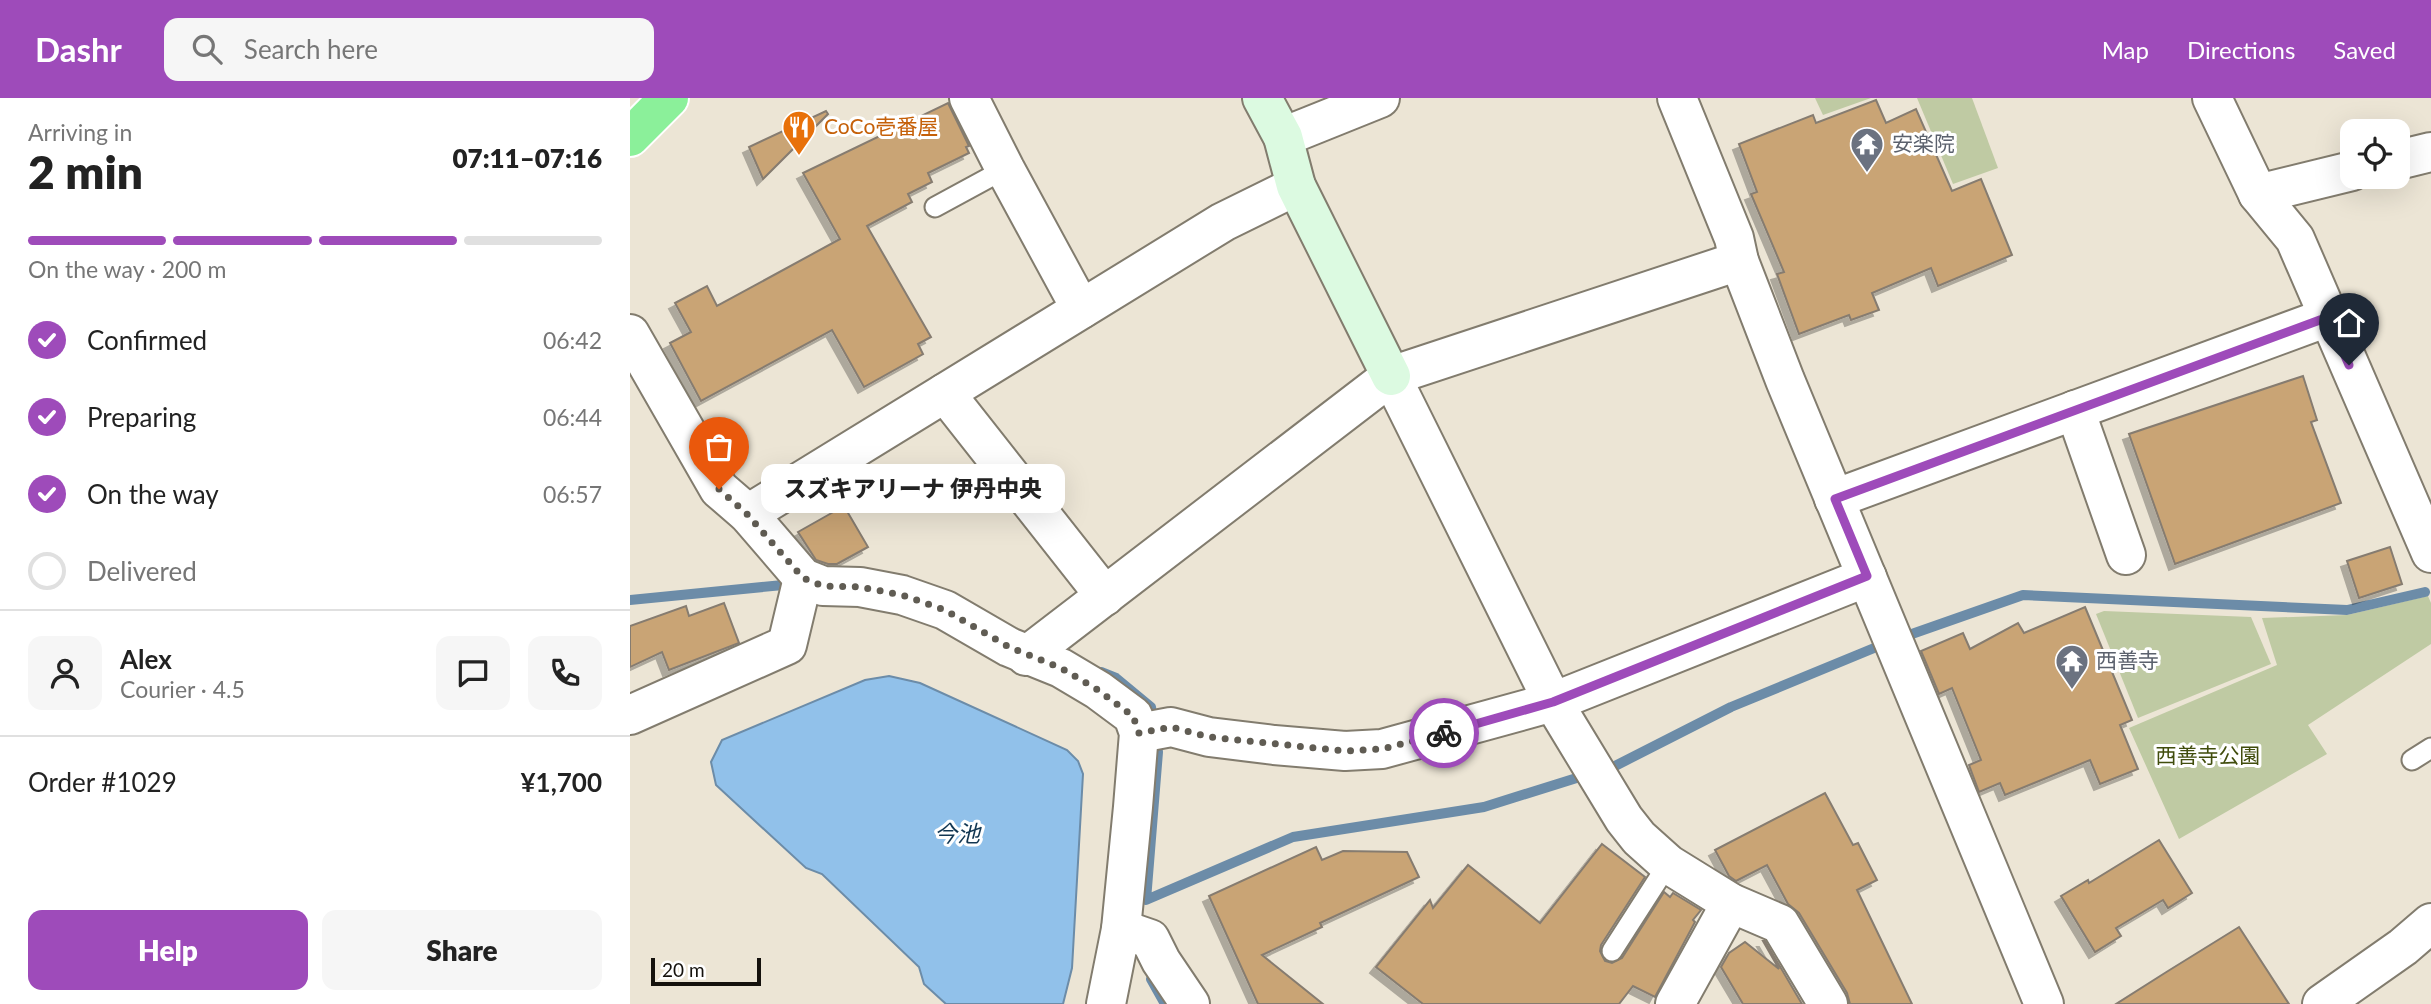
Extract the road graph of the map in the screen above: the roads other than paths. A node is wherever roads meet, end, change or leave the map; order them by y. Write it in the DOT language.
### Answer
graph roads {
  1 [pos="669,98"];
  2 [pos="969,98"];
  3 [pos="1262,98"];
  4 [pos="1381,98"];
  5 [pos="1677,98"];
  6 [pos="2212,98"];
  7 [pos="1283,136"];
  8 [pos="630,137"];
  9 [pos="2431,152"];
  10 [pos="2410,157"];
  11 [pos="1004,169"];
  12 [pos="2340,174"];
  13 [pos="1296,186"];
  14 [pos="2258,194"];
  15 [pos="935,206"];
  16 [pos="1739,261"];
  17 [pos="1081,309"];
  18 [pos="2328,317"];
  19 [pos="630,334"];
  20 [pos="1391,376"];
  21 [pos="945,393"];
  22 [pos="2076,410"];
  23 [pos="1835,499"];
  24 [pos="747,514"];
  25 [pos="2428,538"];
  26 [pos="2126,555"];
  27 [pos="1867,576"];
  28 [pos="803,578"];
  29 [pos="1105,596"];
  30 [pos="1026,656"];
  31 [pos="1553,702"];
  32 [pos="630,715"];
  33 [pos="1139,733"];
  34 [pos="2431,748"];
  35 [pos="2412,760"];
  36 [pos="1668,864"];
  37 [pos="1731,903"];
  38 [pos="2431,923"];
  39 [pos="1121,929"];
  40 [pos="1612,951"];
  41 [pos="1106,1004"];
  42 [pos="1190,1004"];
  43 [pos="1675,1004"];
  44 [pos="1828,1004"];
  45 [pos="2044,1004"];
  46 [pos="2322,1004"];
  1 -- 8 [label="highway"];
  2 -- 11 [label="street"];
  3 -- 7 [label="street"];
  4 -- 7 [label="street"];
  5 -- 16 [label="street"];
  6 -- 14 [label="street"];
  7 -- 13 [label="street"];
  9 -- 10 [label="street"];
  11 -- 15 [label="lane"];
  11 -- 17 [label="street"];
  12 -- 14 [label="street"];
  13 -- 17 [label="street"];
  13 -- 20 [label="street"];
  14 -- 18 [label="street"];
  16 -- 20 [label="street"];
  16 -- 23 [label="street"];
  17 -- 21 [label="street"];
  18 -- 22 [label="street"];
  18 -- 25 [label="street"];
  19 -- 24 [label="street"];
  20 -- 29 [label="street"];
  20 -- 31 [label="street"];
  21 -- 24 [label="street"];
  21 -- 29 [label="street"];
  22 -- 23 [label="street"];
  22 -- 26 [label="street"];
  23 -- 27 [label="street"];
  24 -- 28 [label="street"];
  27 -- 31 [label="street"];
  27 -- 45 [label="street"];
  28 -- 30 [label="street"];
  28 -- 32 [label="street"];
  29 -- 30 [label="street"];
  30 -- 33 [label="street"];
  31 -- 33 [label="street"];
  31 -- 36 [label="street"];
  33 -- 39 [label="street"];
  34 -- 35 [label="lane"];
  36 -- 37 [label="street"];
  36 -- 40 [label="lane"];
  37 -- 43 [label="street"];
  37 -- 44 [label="street"];
  38 -- 46 [label="street"];
  39 -- 41 [label="street"];
  39 -- 42 [label="street"];
}
